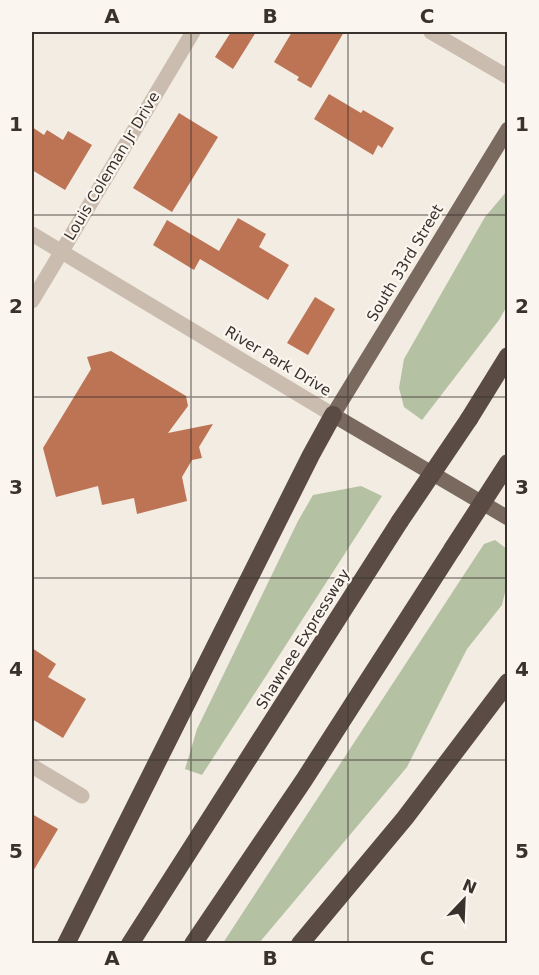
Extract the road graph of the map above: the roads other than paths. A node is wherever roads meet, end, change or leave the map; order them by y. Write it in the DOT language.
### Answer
graph roads {
  1 [pos="193,32"];
  2 [pos="432,32"];
  3 [pos="507,77"];
  4 [pos="507,129"];
  5 [pos="32,234"];
  6 [pos="61,252"];
  7 [pos="32,301"];
  8 [pos="507,356"];
  9 [pos="333,415"];
  10 [pos="507,463"];
  11 [pos="506,516"];
  12 [pos="507,682"];
  13 [pos="32,766"];
  14 [pos="82,796"];
  15 [pos="66,944"];
  16 [pos="130,944"];
  17 [pos="193,944"];
  18 [pos="300,944"];
  1 -- 6 [label="street, Louis Coleman Jr Drive"];
  2 -- 3 [label="street"];
  4 -- 9 [label="main road, South 33rd Street"];
  5 -- 6 [label="street, River Park Drive"];
  6 -- 7 [label="street, Louis Coleman Jr Drive"];
  6 -- 9 [label="street, River Park Drive"];
  8 -- 16 [label="highway, Shawnee Expressway, bridge"];
  9 -- 11 [label="main road, River Park Drive"];
  9 -- 15 [label="highway"];
  10 -- 17 [label="highway, bridge"];
  12 -- 18 [label="highway"];
  13 -- 14 [label="street"];
}
